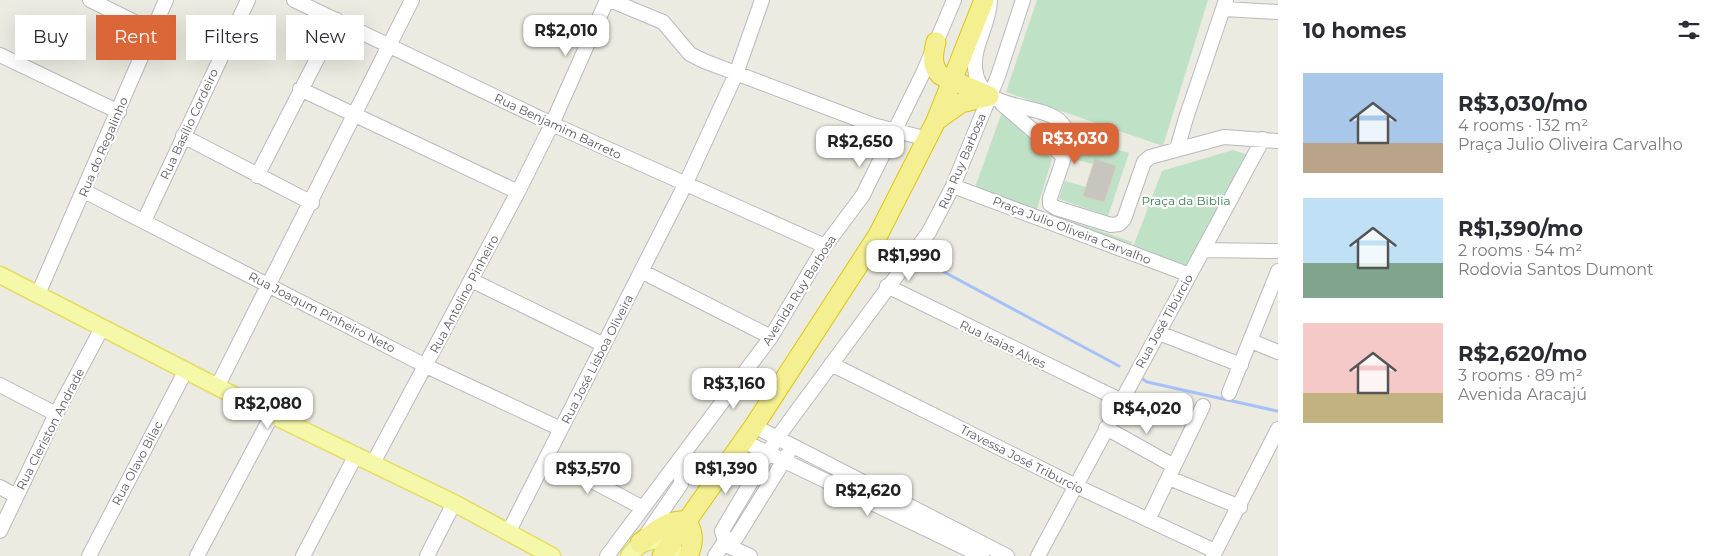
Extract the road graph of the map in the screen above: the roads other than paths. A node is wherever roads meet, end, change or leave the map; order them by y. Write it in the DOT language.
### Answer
graph roads {
  1 [pos="90,0"];
  2 [pos="166,0"];
  3 [pos="248,0"];
  4 [pos="294,0"];
  5 [pos="412,0"];
  6 [pos="608,0"];
  7 [pos="762,0"];
  8 [pos="954,0"];
  9 [pos="984,0"];
  10 [pos="990,0"];
  11 [pos="1023,0"];
  12 [pos="1225,4"];
  13 [pos="1278,12"];
  14 [pos="122,15"];
  15 [pos="160,15"];
  16 [pos="326,15"];
  17 [pos="364,34"];
  18 [pos="936,42"];
  19 [pos="389,46"];
  20 [pos="0,55"];
  21 [pos="141,60"];
  22 [pos="316,60"];
  23 [pos="736,74"];
  24 [pos="954,81"];
  25 [pos="300,89"];
  26 [pos="994,99"];
  27 [pos="119,112"];
  28 [pos="356,113"];
  29 [pos="1186,118"];
  30 [pos="936,121"];
  31 [pos="552,124"];
  32 [pos="896,130"];
  33 [pos="183,136"];
  34 [pos="928,138"];
  35 [pos="1212,139"];
  36 [pos="1263,139"];
  37 [pos="1278,141"];
  38 [pos="1177,149"];
  39 [pos="1062,156"];
  40 [pos="257,176"];
  41 [pos="686,185"];
  42 [pos="954,186"];
  43 [pos="84,191"];
  44 [pos="518,192"];
  45 [pos="312,203"];
  46 [pos="144,221"];
  47 [pos="825,246"];
  48 [pos="1203,250"];
  49 [pos="1278,251"];
  50 [pos="640,271"];
  51 [pos="1278,271"];
  52 [pos="0,275"];
  53 [pos="1190,275"];
  54 [pos="471,280"];
  55 [pos="270,284"];
  56 [pos="887,286"];
  57 [pos="38,294"];
  58 [pos="102,328"];
  59 [pos="1159,333"];
  60 [pos="771,337"];
  61 [pos="1251,341"];
  62 [pos="604,344"];
  63 [pos="1278,352"];
  64 [pos="832,364"];
  65 [pos="1241,364"];
  66 [pos="426,366"];
  67 [pos="186,370"];
  68 [pos="0,385"];
  69 [pos="217,387"];
  70 [pos="1228,393"];
  71 [pos="1120,400"];
  72 [pos="1203,406"];
  73 [pos="56,414"];
  74 [pos="272,415"];
  75 [pos="1106,428"];
  76 [pos="561,429"];
  77 [pos="1278,429"];
  78 [pos="749,434"];
  79 [pos="777,438"];
  80 [pos="792,447"];
  81 [pos="767,453"];
  82 [pos="356,455"];
  83 [pos="547,456"];
  84 [pos="784,461"];
  85 [pos="373,463"];
  86 [pos="675,465"];
  87 [pos="1172,472"];
  88 [pos="1076,486"];
  89 [pos="0,487"];
  90 [pos="16,496"];
  91 [pos="454,503"];
  92 [pos="1240,507"];
  93 [pos="643,508"];
  94 [pos="1148,520"];
  95 [pos="687,521"];
  96 [pos="0,531"];
  97 [pos="508,533"];
  98 [pos="724,542"];
  99 [pos="635,550"];
  100 [pos="670,553"];
  101 [pos="1214,554"];
  102 [pos="89,556"];
  103 [pos="197,556"];
  104 [pos="303,556"];
  105 [pos="427,556"];
  106 [pos="552,556"];
  107 [pos="607,556"];
  108 [pos="688,556"];
  109 [pos="716,556"];
  110 [pos="750,556"];
  111 [pos="982,556"];
  112 [pos="1007,556"];
  113 [pos="1038,556"];
  1 -- 14 [label="street"];
  2 -- 15 [label="street, Rua do Regalinho"];
  3 -- 33 [label="street, Rua Basílio Cordeiro"];
  4 -- 16 [label="street, Rua Benjamim Barreto"];
  5 -- 19 [label="street"];
  6 -- 23 [label="street"];
  6 -- 31 [label="street, Rua Antolino Pinheiro"];
  7 -- 23 [label="street, Rua José Lisboa Oliveira"];
  8 -- 18 [label="street, Avenida Ruy Barbosa"];
  9 -- 24 [label="highway"];
  10 -- 26 [label="street"];
  11 -- 26 [label="street, Rua Ruy Barbosa"];
  12 -- 13 [label="street"];
  12 -- 29 [label="street"];
  17 -- 19 [label="street, Rua Benjamim Barreto"];
  18 -- 24 [label="highway"];
  18 -- 32 [label="street, Avenida Ruy Barbosa"];
  19 -- 28 [label="street"];
  19 -- 31 [label="street, Rua Benjamim Barreto"];
  20 -- 27 [label="street"];
  21 -- 27 [label="street, Rua do Regalinho"];
  22 -- 25 [label="street"];
  23 -- 32 [label="street"];
  23 -- 41 [label="street, Rua José Lisboa Oliveira"];
  24 -- 26 [label="highway"];
  24 -- 30 [label="highway"];
  25 -- 28 [label="street"];
  25 -- 40 [label="street"];
  26 -- 30 [label="highway"];
  26 -- 39 [label="street"];
  26 -- 39 [label="street, Praça Julio Oliveira Carvalho"];
  26 -- 42 [label="street, Rua Ruy Barbosa"];
  27 -- 43 [label="street, Rua do Regalinho"];
  28 -- 44 [label="street"];
  28 -- 45 [label="street"];
  29 -- 35 [label="street"];
  29 -- 38 [label="street"];
  30 -- 34 [label="highway"];
  31 -- 41 [label="street, Rua Benjamim Barreto"];
  31 -- 44 [label="street, Rua Antolino Pinheiro"];
  32 -- 34 [label="street"];
  32 -- 47 [label="street, Avenida Ruy Barbosa"];
  33 -- 40 [label="street"];
  33 -- 46 [label="street, Rua Basílio Cordeiro"];
  34 -- 78 [label="highway"];
  35 -- 36 [label="street"];
  35 -- 38 [label="street"];
  36 -- 37 [label="street"];
  36 -- 48 [label="street, Rua José Tibúrcio"];
  38 -- 39 [label="street, Praça Julio Oliveira Carvalho"];
  40 -- 45 [label="street"];
  41 -- 47 [label="street, Rua Benjamim Barreto"];
  41 -- 50 [label="street, Rua José Lisboa Oliveira"];
  42 -- 53 [label="street, Praça Julio Oliveira Carvalho"];
  42 -- 56 [label="street, Rua Ruy Barbosa"];
  43 -- 46 [label="street, Rua Joaqum Pinheiro Neto"];
  43 -- 57 [label="street, Rua do Regalinho"];
  44 -- 54 [label="street, Rua Antolino Pinheiro"];
  45 -- 55 [label="street"];
  46 -- 55 [label="street, Rua Joaqum Pinheiro Neto"];
  47 -- 60 [label="street, Avenida Ruy Barbosa"];
  48 -- 49 [label="street"];
  48 -- 53 [label="street, Rua José Tibúrcio"];
  50 -- 60 [label="street"];
  50 -- 62 [label="street, Rua José Lisboa Oliveira"];
  51 -- 61 [label="street"];
  52 -- 57 [label="main road"];
  53 -- 59 [label="street, Rua José Tibúrcio"];
  54 -- 62 [label="street"];
  54 -- 66 [label="street, Rua Antolino Pinheiro"];
  55 -- 66 [label="street, Rua Joaqum Pinheiro Neto"];
  55 -- 69 [label="street"];
  56 -- 64 [label="street, Rua Ruy Barbosa"];
  56 -- 71 [label="street, Rua Isaias Alves"];
  57 -- 58 [label="main road"];
  58 -- 67 [label="main road"];
  58 -- 73 [label="street, Rua Cleriston Andrade"];
  59 -- 65 [label="street"];
  59 -- 71 [label="street, Rua José Tibúrcio"];
  60 -- 86 [label="street, Avenida Ruy Barbosa"];
  61 -- 63 [label="street"];
  61 -- 65 [label="street"];
  62 -- 76 [label="street, Rua José Lisboa Oliveira"];
  64 -- 79 [label="street, Rua Ruy Barbosa"];
  64 -- 88 [label="street, Travessa José Triburcio"];
  65 -- 70 [label="street"];
  66 -- 76 [label="street, Rua Joaqum Pinheiro Neto"];
  66 -- 85 [label="street, Rua Antolino Pinheiro"];
  67 -- 69 [label="main road"];
  67 -- 102 [label="street, Rua Olavo Bilac"];
  68 -- 73 [label="street"];
  69 -- 74 [label="main road"];
  71 -- 75 [label="street, Rua José Tibúrcio"];
  72 -- 87 [label="street"];
  73 -- 90 [label="street, Rua Cleriston Andrade"];
  74 -- 82 [label="main road"];
  74 -- 103 [label="street"];
  75 -- 87 [label="street"];
  75 -- 88 [label="street, Rua José Tibúrcio"];
  76 -- 83 [label="street, Rua José Lisboa Oliveira"];
  77 -- 92 [label="street"];
  78 -- 79 [label="street"];
  78 -- 81 [label="street"];
  78 -- 95 [label="highway"];
  79 -- 80 [label="street"];
  79 -- 81 [label="street, Rua Ruy Barbosa"];
  80 -- 84 [label="street"];
  80 -- 112 [label="street"];
  81 -- 84 [label="street"];
  81 -- 98 [label="street, Rua Ruy Barbosa"];
  82 -- 85 [label="main road"];
  82 -- 104 [label="street"];
  83 -- 93 [label="street"];
  83 -- 97 [label="street, Rua José Lisboa Oliveira"];
  84 -- 98 [label="street"];
  84 -- 111 [label="street"];
  85 -- 91 [label="main road"];
  86 -- 93 [label="street, Avenida Ruy Barbosa"];
  86 -- 99 [label="street"];
  87 -- 92 [label="street"];
  87 -- 94 [label="street"];
  88 -- 94 [label="street, Travessa José Triburcio"];
  88 -- 113 [label="street, Rua José Tibúrcio"];
  89 -- 90 [label="street"];
  90 -- 96 [label="street, Rua Cleriston Andrade"];
  91 -- 97 [label="main road"];
  91 -- 105 [label="street"];
  92 -- 101 [label="street"];
  93 -- 107 [label="street, Avenida Ruy Barbosa"];
  94 -- 101 [label="street, Travessa José Triburcio"];
  95 -- 99 [label="highway"];
  95 -- 100 [label="highway"];
  95 -- 108 [label="highway"];
  97 -- 106 [label="main road"];
  98 -- 109 [label="street"];
  98 -- 110 [label="street"];
  99 -- 100 [label="main road"];
}
